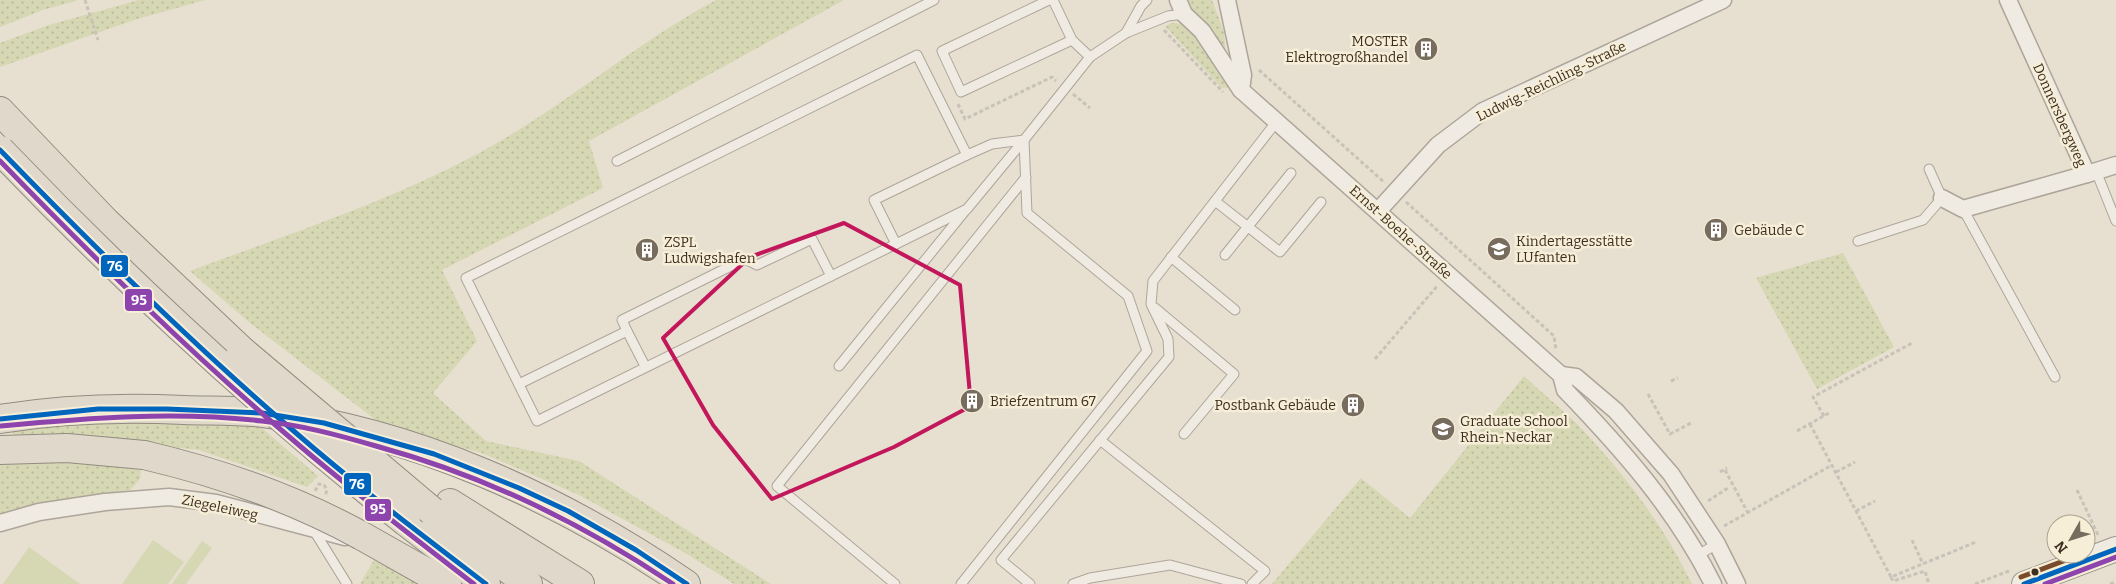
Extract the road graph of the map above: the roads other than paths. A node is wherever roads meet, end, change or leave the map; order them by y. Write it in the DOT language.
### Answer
graph roads {
  1 [pos="934,0"];
  2 [pos="1049,0"];
  3 [pos="1053,0"];
  4 [pos="1147,0"];
  5 [pos="1228,0"];
  6 [pos="1724,0"];
  7 [pos="2008,0"];
  8 [pos="1181,7"];
  9 [pos="1126,33"];
  10 [pos="1072,40"];
  11 [pos="1090,57"];
  12 [pos="1242,90"];
  13 [pos="0,111"];
  14 [pos="1277,121"];
  15 [pos="1024,140"];
  16 [pos="0,150"];
  17 [pos="967,155"];
  18 [pos="617,161"];
  19 [pos="2116,165"];
  20 [pos="1929,170"];
  21 [pos="2092,172"];
  22 [pos="1291,173"];
  23 [pos="1026,177"];
  24 [pos="1942,198"];
  25 [pos="1215,201"];
  26 [pos="1321,202"];
  27 [pos="967,209"];
  28 [pos="1963,209"];
  29 [pos="1378,211"];
  30 [pos="2116,221"];
  31 [pos="1247,227"];
  32 [pos="1858,241"];
  33 [pos="896,244"];
  34 [pos="1224,255"];
  35 [pos="1171,257"];
  36 [pos="831,276"];
  37 [pos="1151,304"];
  38 [pos="1235,310"];
  39 [pos="627,331"];
  40 [pos="645,366"];
  41 [pos="839,366"];
  42 [pos="1561,375"];
  43 [pos="2055,377"];
  44 [pos="519,384"];
  45 [pos="0,419"];
  46 [pos="1608,419"];
  47 [pos="1184,434"];
  48 [pos="1100,440"];
  49 [pos="0,450"];
  50 [pos="441,507"];
  51 [pos="0,523"];
  52 [pos="313,529"];
  53 [pos="1714,538"];
  54 [pos="350,539"];
  55 [pos="2108,544"];
  56 [pos="1698,555"];
  57 [pos="2116,566"];
  58 [pos="347,584"];
  59 [pos="447,584"];
  60 [pos="486,584"];
  61 [pos="528,584"];
  62 [pos="580,584"];
  63 [pos="686,584"];
  64 [pos="895,584"];
  65 [pos="961,584"];
  66 [pos="1030,584"];
  67 [pos="1073,584"];
  68 [pos="1241,584"];
  69 [pos="1252,584"];
  70 [pos="1713,584"];
  71 [pos="1737,584"];
  72 [pos="2024,584"];
  73 [pos="2067,584"];
  1 -- 18 [label="lane"];
  2 -- 10 [label="lane"];
  3 -- 10 [label="lane"];
  4 -- 9 [label="lane"];
  5 -- 12 [label="street"];
  6 -- 29 [label="street, Ludwig-Reichling-Straße"];
  7 -- 21 [label="street, Donnersbergweg"];
  8 -- 9 [label="lane"];
  8 -- 12 [label="street, Ernst-Boehe-Straße"];
  9 -- 11 [label="lane"];
  10 -- 11 [label="lane"];
  11 -- 15 [label="lane"];
  12 -- 14 [label="street, Ernst-Boehe-Straße"];
  13 -- 50 [label="highway, bridge"];
  14 -- 25 [label="lane"];
  14 -- 29 [label="street, Ernst-Boehe-Straße"];
  15 -- 17 [label="lane"];
  15 -- 23 [label="lane"];
  15 -- 27 [label="lane"];
  16 -- 60 [label="highway, bridge"];
  17 -- 33 [label="lane"];
  17 -- 44 [label="lane"];
  19 -- 21 [label="street"];
  20 -- 24 [label="lane"];
  21 -- 28 [label="street, Donnersbergweg"];
  21 -- 30 [label="lane"];
  22 -- 31 [label="lane"];
  23 -- 64 [label="lane"];
  23 -- 65 [label="lane"];
  24 -- 28 [label="street"];
  24 -- 32 [label="lane"];
  25 -- 31 [label="lane"];
  25 -- 35 [label="lane"];
  26 -- 31 [label="lane"];
  27 -- 33 [label="lane"];
  27 -- 41 [label="lane"];
  28 -- 43 [label="lane"];
  29 -- 42 [label="street, Ernst-Boehe-Straße"];
  31 -- 34 [label="lane"];
  33 -- 36 [label="lane"];
  35 -- 37 [label="lane"];
  35 -- 38 [label="lane"];
  36 -- 39 [label="lane"];
  36 -- 40 [label="lane"];
  37 -- 47 [label="lane"];
  37 -- 48 [label="lane"];
  39 -- 40 [label="lane"];
  39 -- 44 [label="lane"];
  40 -- 44 [label="lane"];
  42 -- 46 [label="street, Ernst-Boehe-Straße"];
  42 -- 46 [label="street, Ernst-Boehe-Straße"];
  45 -- 63 [label="highway"];
  46 -- 53 [label="street, Ernst-Boehe-Straße"];
  46 -- 56 [label="street, Ernst-Boehe-Straße"];
  48 -- 66 [label="lane"];
  48 -- 69 [label="lane"];
  49 -- 59 [label="highway, bridge"];
  50 -- 61 [label="highway"];
  50 -- 62 [label="highway"];
  51 -- 52 [label="street, Ziegeleiweg"];
  52 -- 54 [label="street, Ziegeleiweg"];
  52 -- 58 [label="lane"];
  53 -- 56 [label="lane"];
  53 -- 71 [label="street, Ernst-Boehe-Straße"];
  55 -- 72 [label="main road"];
  56 -- 70 [label="street, Ernst-Boehe-Straße"];
  57 -- 73 [label="main road"];
  67 -- 68 [label="lane"];
}
